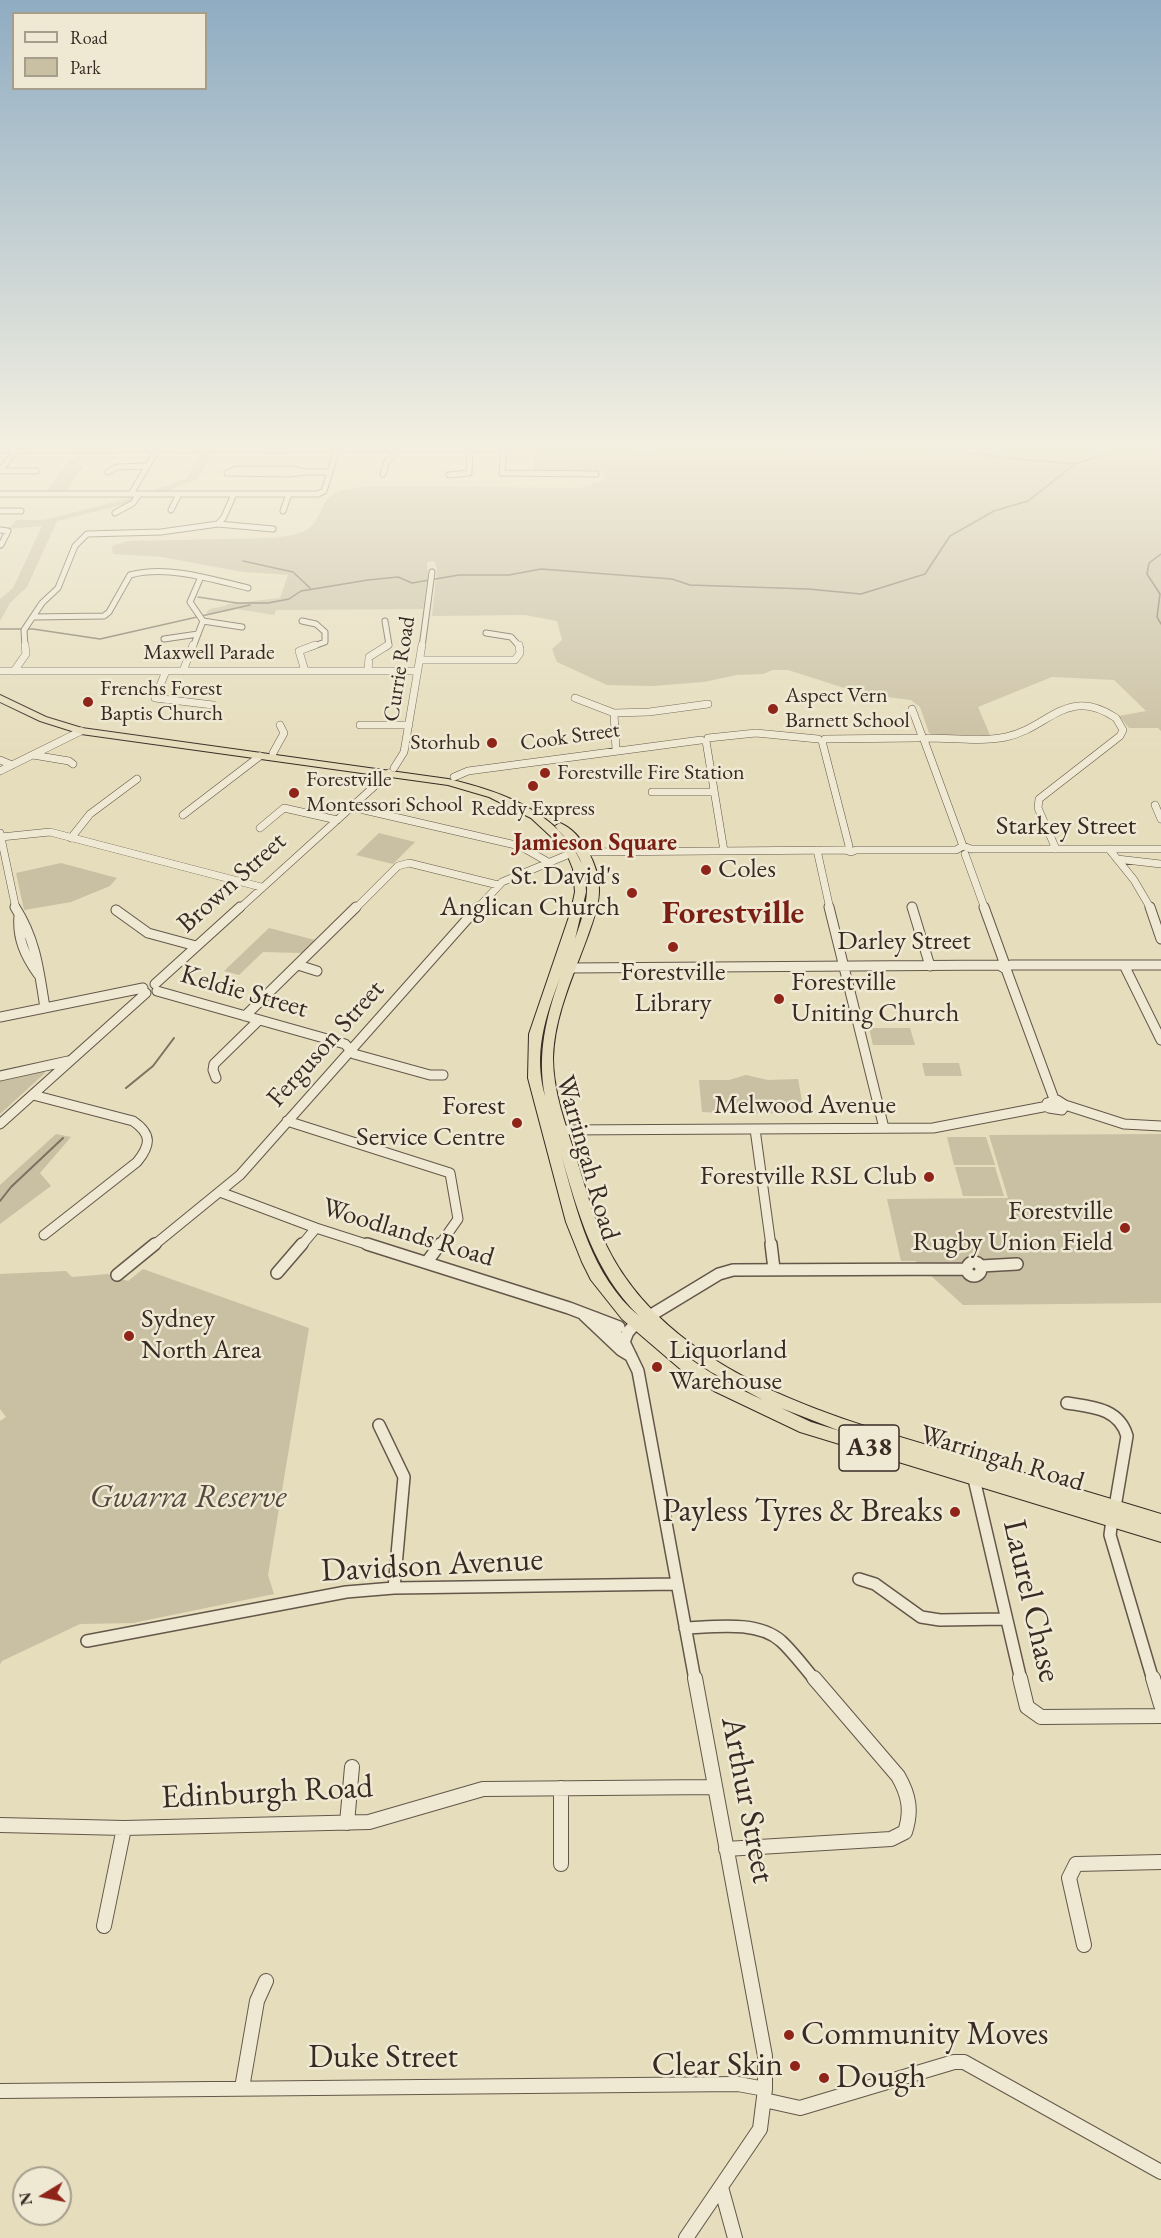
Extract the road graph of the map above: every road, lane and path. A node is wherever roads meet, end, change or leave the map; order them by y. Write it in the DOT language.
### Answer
graph roads {
  1 [pos="74,547"];
  2 [pos="432,572"];
  3 [pos="200,579"];
  4 [pos="248,588"];
  5 [pos="33,617"];
  6 [pos="203,621"];
  7 [pos="302,621"];
  8 [pos="385,621"];
  9 [pos="242,627"];
  10 [pos="486,633"];
  11 [pos="198,634"];
  12 [pos="164,639"];
  13 [pos="420,660"];
  14 [pos="0,671"];
  15 [pos="14,671"];
  16 [pos="166,671"];
  17 [pos="183,671"];
  18 [pos="305,671"];
  19 [pos="368,671"];
  20 [pos="417,671"];
  21 [pos="0,690"];
  22 [pos="0,698"];
  23 [pos="575,698"];
  24 [pos="708,704"];
  25 [pos="213,705"];
  26 [pos="912,709"];
  27 [pos="614,712"];
  28 [pos="280,725"];
  29 [pos="360,725"];
  30 [pos="409,725"];
  31 [pos="85,729"];
  32 [pos="923,738"];
  33 [pos="705,740"];
  34 [pos="822,740"];
  35 [pos="616,750"];
  36 [pos="267,754"];
  37 [pos="33,755"];
  38 [pos="0,760"];
  39 [pos="74,764"];
  40 [pos="12,765"];
  41 [pos="391,770"];
  42 [pos="0,771"];
  43 [pos="136,779"];
  44 [pos="451,780"];
  45 [pos="652,792"];
  46 [pos="714,792"];
  47 [pos="1155,805"];
  48 [pos="351,807"];
  49 [pos="183,815"];
  50 [pos="1161,819"];
  51 [pos="337,820"];
  52 [pos="260,828"];
  53 [pos="0,834"];
  54 [pos="71,838"];
  55 [pos="850,848"];
  56 [pos="1056,849"];
  57 [pos="1109,849"];
  58 [pos="1161,849"];
  59 [pos="816,850"];
  60 [pos="964,850"];
  61 [pos="724,851"];
  62 [pos="578,853"];
  63 [pos="1117,859"];
  64 [pos="548,862"];
  65 [pos="1161,864"];
  66 [pos="498,885"];
  67 [pos="261,887"];
  68 [pos="912,906"];
  69 [pos="116,910"];
  70 [pos="1161,939"];
  71 [pos="196,946"];
  72 [pos="298,965"];
  73 [pos="1005,965"];
  74 [pos="1124,965"];
  75 [pos="1161,965"];
  76 [pos="844,966"];
  77 [pos="930,966"];
  78 [pos="564,968"];
  79 [pos="317,971"];
  80 [pos="156,988"];
  81 [pos="144,991"];
  82 [pos="121,992"];
  83 [pos="134,1003"];
  84 [pos="45,1008"];
  85 [pos="245,1016"];
  86 [pos="0,1017"];
  87 [pos="259,1020"];
  88 [pos="1161,1040"];
  89 [pos="350,1049"];
  90 [pos="70,1061"];
  91 [pos="443,1075"];
  92 [pos="0,1076"];
  93 [pos="216,1077"];
  94 [pos="33,1095"];
  95 [pos="1051,1103"];
  96 [pos="287,1121"];
  97 [pos="0,1124"];
  98 [pos="1161,1126"];
  99 [pos="884,1128"];
  100 [pos="755,1129"];
  101 [pos="561,1130"];
  102 [pos="220,1192"];
  103 [pos="316,1228"];
  104 [pos="44,1235"];
  105 [pos="427,1262"];
  106 [pos="1017,1264"];
  107 [pos="774,1269"];
  108 [pos="277,1273"];
  109 [pos="117,1275"];
  110 [pos="584,1315"];
  111 [pos="642,1320"];
  112 [pos="614,1333"];
  113 [pos="624,1342"];
  114 [pos="630,1356"];
  115 [pos="1067,1403"];
  116 [pos="379,1425"];
  117 [pos="974,1479"];
  118 [pos="1114,1514"];
  119 [pos="1161,1521"];
  120 [pos="1161,1535"];
  121 [pos="859,1579"];
  122 [pos="677,1584"];
  123 [pos="394,1588"];
  124 [pos="1005,1619"];
  125 [pos="685,1628"];
  126 [pos="87,1641"];
  127 [pos="1161,1705"];
  128 [pos="1161,1716"];
  129 [pos="352,1767"];
  130 [pos="714,1787"];
  131 [pos="561,1788"];
  132 [pos="347,1822"];
  133 [pos="0,1825"];
  134 [pos="124,1828"];
  135 [pos="726,1849"];
  136 [pos="1161,1862"];
  137 [pos="561,1864"];
  138 [pos="104,1926"];
  139 [pos="1084,1945"];
  140 [pos="266,1981"];
  141 [pos="242,2088"];
  142 [pos="0,2091"];
  143 [pos="765,2095"];
  144 [pos="1161,2172"];
  145 [pos="721,2187"];
  146 [pos="686,2238"];
  147 [pos="735,2238"];
  1 -- 5 [label="street"];
  2 -- 13 [label="street, Currie Road"];
  3 -- 4 [label="street"];
  3 -- 5 [label="street"];
  3 -- 6 [label="street"];
  5 -- 15 [label="street"];
  6 -- 9 [label="street"];
  6 -- 11 [label="street"];
  7 -- 18 [label="street"];
  8 -- 19 [label="street"];
  10 -- 13 [label="street"];
  11 -- 12 [label="street"];
  11 -- 17 [label="street"];
  13 -- 20 [label="street, Currie Road"];
  14 -- 15 [label="street, Maxwell Parade"];
  15 -- 16 [label="street, Maxwell Parade"];
  16 -- 17 [label="street, Maxwell Parade"];
  16 -- 25 [label="street"];
  17 -- 18 [label="street, Maxwell Parade"];
  18 -- 19 [label="street, Maxwell Parade"];
  19 -- 20 [label="street, Maxwell Parade"];
  20 -- 30 [label="street, Currie Road"];
  21 -- 31 [label="highway, Warringah Road / A38"];
  22 -- 31 [label="highway, Warringah Road / A38"];
  23 -- 27 [label="street"];
  24 -- 27 [label="street"];
  26 -- 32 [label="street"];
  27 -- 35 [label="street"];
  28 -- 36 [label="street"];
  29 -- 30 [label="street"];
  30 -- 41 [label="street, Currie Road"];
  31 -- 36 [label="highway, Warringah Road / A38"];
  31 -- 37 [label="street"];
  32 -- 34 [label="street, Cook Street"];
  32 -- 56 [label="street, Cook Street"];
  32 -- 60 [label="street"];
  33 -- 34 [label="street, Cook Street"];
  33 -- 35 [label="street, Cook Street"];
  33 -- 46 [label="street"];
  34 -- 55 [label="street"];
  35 -- 44 [label="street, Cook Street"];
  36 -- 41 [label="highway, Warringah Road / A38"];
  36 -- 49 [label="street"];
  37 -- 39 [label="street"];
  37 -- 40 [label="street"];
  38 -- 40 [label="street"];
  40 -- 42 [label="street"];
  41 -- 44 [label="highway, Warringah Road / A38"];
  41 -- 48 [label="street, Brown Street"];
  43 -- 54 [label="street"];
  44 -- 62 [label="highway, Warringah Road / A38"];
  45 -- 46 [label="street"];
  46 -- 61 [label="street"];
  47 -- 50 [label="street"];
  48 -- 51 [label="street, Brown Street"];
  48 -- 64 [label="street"];
  51 -- 52 [label="street"];
  51 -- 67 [label="street, Brown Street"];
  53 -- 54 [label="street"];
  53 -- 84 [label="street"];
  54 -- 67 [label="street"];
  55 -- 59 [label="street, Starkey Street"];
  55 -- 60 [label="street, Starkey Street"];
  56 -- 57 [label="street, Starkey Street"];
  56 -- 60 [label="street, Starkey Street"];
  57 -- 58 [label="street, Starkey Street"];
  57 -- 63 [label="street"];
  59 -- 61 [label="street, Starkey Street"];
  59 -- 76 [label="street"];
  60 -- 73 [label="street"];
  61 -- 62 [label="street, Starkey Street"];
  62 -- 64 [label="street, Ferguson Street"];
  62 -- 78 [label="highway, Warringah Road / A38"];
  63 -- 65 [label="street, Starkey Street"];
  63 -- 70 [label="street"];
  64 -- 66 [label="street, Ferguson Street"];
  66 -- 72 [label="street"];
  66 -- 89 [label="street, Ferguson Street"];
  67 -- 71 [label="street, Brown Street"];
  68 -- 77 [label="street"];
  69 -- 71 [label="street"];
  71 -- 80 [label="street, Brown Street"];
  72 -- 79 [label="street"];
  72 -- 85 [label="street"];
  73 -- 74 [label="street, Darley Street"];
  73 -- 77 [label="street, Darley Street"];
  73 -- 95 [label="street"];
  74 -- 75 [label="street, Darley Street"];
  74 -- 88 [label="street"];
  76 -- 77 [label="street, Darley Street"];
  76 -- 78 [label="street, Darley Street"];
  76 -- 99 [label="street"];
  78 -- 101 [label="highway, Warringah Road / A38"];
  78 -- 111 [label="highway, Warringah Road / A38"];
  80 -- 81 [label="street"];
  80 -- 85 [label="street, Keldie Street"];
  81 -- 82 [label="street, Keldie Street"];
  81 -- 83 [label="street"];
  82 -- 83 [label="street"];
  82 -- 84 [label="street, Keldie Street"];
  83 -- 90 [label="street"];
  84 -- 86 [label="street, Keldie Street"];
  85 -- 87 [label="street, Keldie Street"];
  87 -- 89 [label="street, Keldie Street"];
  87 -- 93 [label="street"];
  89 -- 91 [label="street, Keldie Street"];
  89 -- 96 [label="street, Ferguson Street"];
  90 -- 92 [label="street"];
  90 -- 94 [label="street"];
  94 -- 97 [label="street"];
  94 -- 104 [label="street"];
  95 -- 98 [label="street, Melwood Avenue"];
  95 -- 99 [label="street, Melwood Avenue"];
  96 -- 102 [label="street, Ferguson Street"];
  96 -- 105 [label="street"];
  99 -- 100 [label="street, Melwood Avenue"];
  100 -- 101 [label="street, Melwood Avenue"];
  100 -- 107 [label="street"];
  101 -- 111 [label="highway, Warringah Road / A38"];
  102 -- 103 [label="street, Woodlands Road"];
  102 -- 109 [label="street, Ferguson Street"];
  103 -- 105 [label="street, Woodlands Road"];
  103 -- 108 [label="street"];
  105 -- 110 [label="street, Woodlands Road"];
  106 -- 107 [label="street"];
  107 -- 111 [label="street"];
  110 -- 112 [label="street, Woodlands Road"];
  110 -- 112 [label="street, Woodlands Road"];
  111 -- 112 [label="street"];
  111 -- 113 [label="street"];
  111 -- 117 [label="highway, Warringah Road / A38"];
  111 -- 118 [label="highway, Warringah Road / A38"];
  112 -- 113 [label="street, Woodlands Road"];
  112 -- 114 [label="street, Arthur Street"];
  113 -- 114 [label="street, Arthur Street"];
  114 -- 122 [label="street, Arthur Street"];
  115 -- 118 [label="street"];
  116 -- 123 [label="street"];
  117 -- 118 [label="highway, Warringah Road / A38"];
  117 -- 124 [label="street, Laurel Chase"];
  118 -- 119 [label="highway, Warringah Road / A38"];
  118 -- 120 [label="highway, Warringah Road / A38"];
  118 -- 127 [label="street"];
  121 -- 124 [label="street"];
  122 -- 123 [label="street, Davidson Avenue"];
  122 -- 125 [label="street, Arthur Street"];
  123 -- 126 [label="street, Davidson Avenue"];
  124 -- 128 [label="street, Laurel Chase"];
  125 -- 130 [label="street, Arthur Street"];
  125 -- 135 [label="street"];
  129 -- 132 [label="street"];
  130 -- 131 [label="street, Edinburgh Road"];
  130 -- 135 [label="street, Arthur Street"];
  131 -- 132 [label="street, Edinburgh Road"];
  131 -- 137 [label="street"];
  132 -- 134 [label="street, Edinburgh Road"];
  133 -- 134 [label="street, Edinburgh Road"];
  134 -- 138 [label="street"];
  135 -- 143 [label="street, Arthur Street"];
  136 -- 139 [label="street"];
  140 -- 141 [label="street"];
  141 -- 142 [label="street, Duke Street"];
  141 -- 143 [label="street, Duke Street"];
  143 -- 144 [label="street, Duke Street"];
  143 -- 145 [label="street, Arthur Street"];
  145 -- 146 [label="street, Arthur Street"];
  145 -- 147 [label="street"];
}
